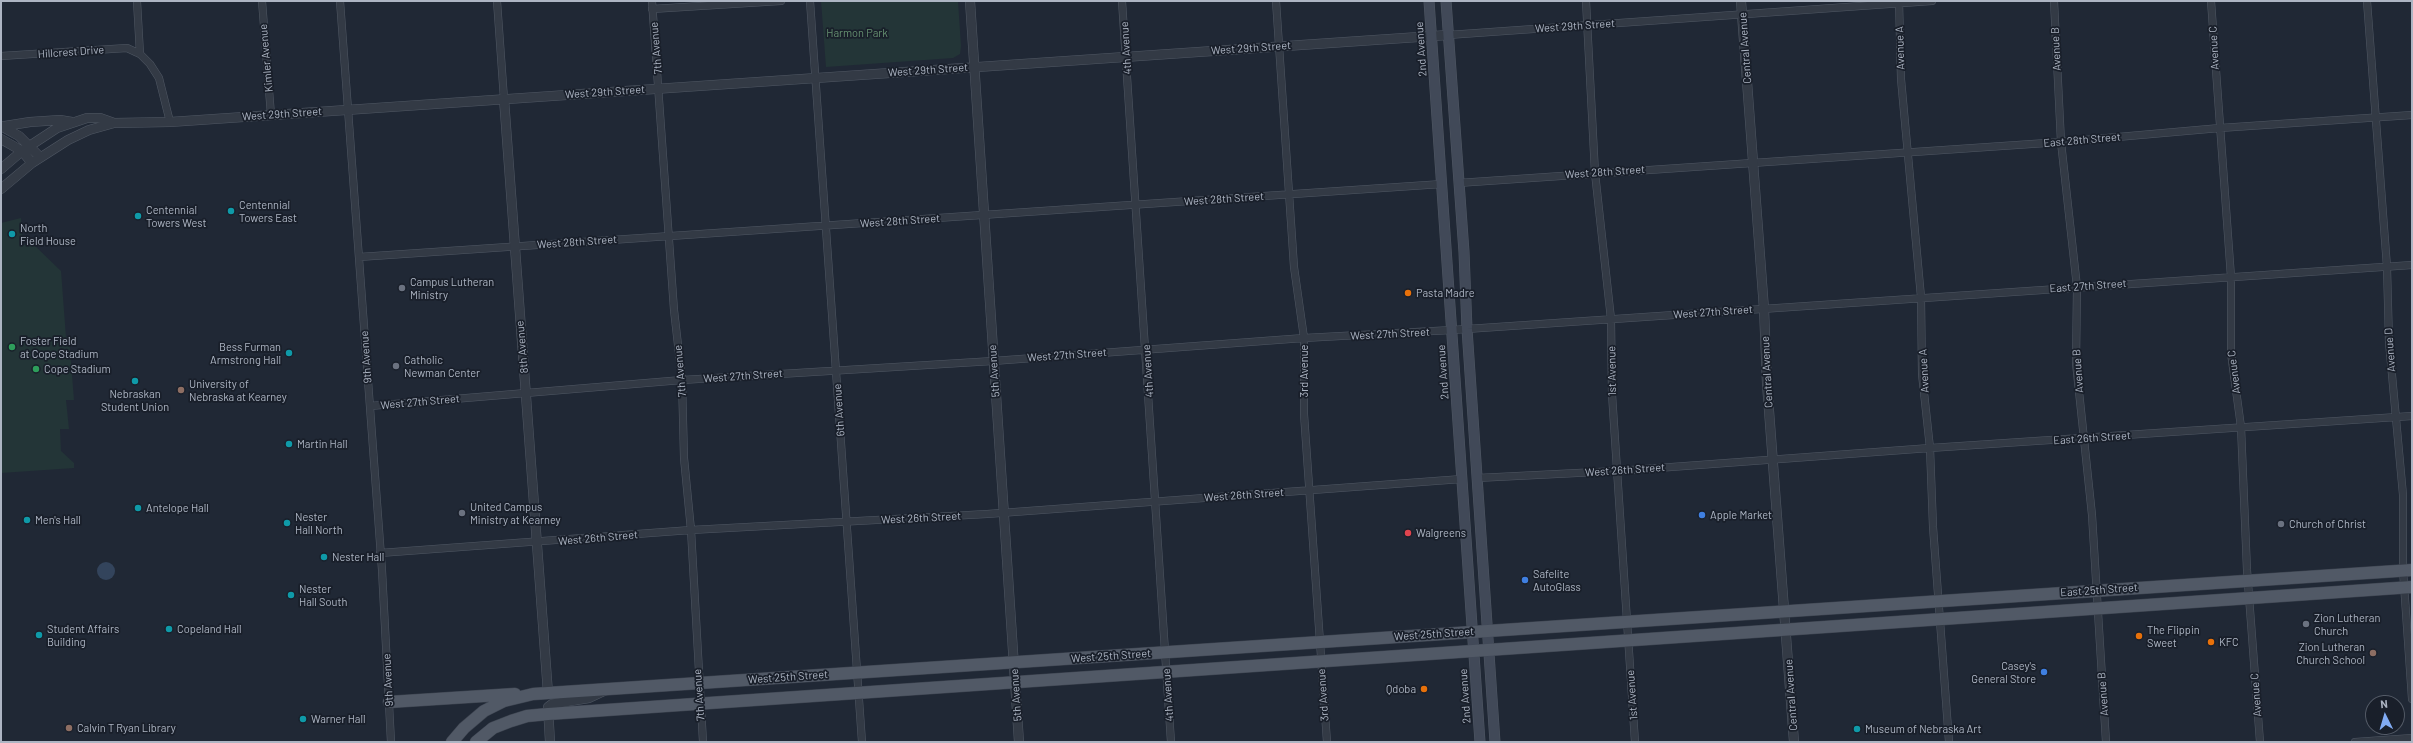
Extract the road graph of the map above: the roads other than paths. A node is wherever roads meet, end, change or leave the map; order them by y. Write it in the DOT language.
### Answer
graph roads {
  1 [pos="137,1"];
  2 [pos="262,1"];
  3 [pos="340,1"];
  4 [pos="498,1"];
  5 [pos="652,1"];
  6 [pos="781,1"];
  7 [pos="810,1"];
  8 [pos="970,1"];
  9 [pos="1122,1"];
  10 [pos="1276,1"];
  11 [pos="1430,1"];
  12 [pos="1446,1"];
  13 [pos="1586,1"];
  14 [pos="1741,1"];
  15 [pos="1932,1"];
  16 [pos="2054,1"];
  17 [pos="2211,1"];
  18 [pos="2367,1"];
  19 [pos="1899,2"];
  20 [pos="652,9"];
  21 [pos="1742,14"];
  22 [pos="1588,25"];
  23 [pos="1448,34"];
  24 [pos="1432,36"];
  25 [pos="1279,46"];
  26 [pos="140,54"];
  27 [pos="1,56"];
  28 [pos="1126,56"];
  29 [pos="973,67"];
  30 [pos="816,78"];
  31 [pos="659,88"];
  32 [pos="504,99"];
  33 [pos="348,110"];
  34 [pos="271,115"];
  35 [pos="2412,115"];
  36 [pos="2375,118"];
  37 [pos="73,122"];
  38 [pos="170,122"];
  39 [pos="114,123"];
  40 [pos="3,126"];
  41 [pos="2220,128"];
  42 [pos="1,138"];
  43 [pos="2061,142"];
  44 [pos="25,148"];
  45 [pos="1906,153"];
  46 [pos="40,157"];
  47 [pos="32,163"];
  48 [pos="1752,163"];
  49 [pos="1,170"];
  50 [pos="1595,173"];
  51 [pos="1458,183"];
  52 [pos="1442,184"];
  53 [pos="1,189"];
  54 [pos="1289,194"];
  55 [pos="1136,205"];
  56 [pos="984,215"];
  57 [pos="826,226"];
  58 [pos="669,236"];
  59 [pos="513,247"];
  60 [pos="359,257"];
  61 [pos="2412,265"];
  62 [pos="2387,267"];
  63 [pos="2231,277"];
  64 [pos="2077,286"];
  65 [pos="1921,297"];
  66 [pos="1764,309"];
  67 [pos="1611,319"];
  68 [pos="1467,329"];
  69 [pos="1452,330"];
  70 [pos="1304,338"];
  71 [pos="1147,350"];
  72 [pos="993,360"];
  73 [pos="836,370"];
  74 [pos="682,380"];
  75 [pos="526,393"];
  76 [pos="370,406"];
  77 [pos="2412,416"];
  78 [pos="2396,417"];
  79 [pos="2241,427"];
  80 [pos="2085,438"];
  81 [pos="1930,448"];
  82 [pos="1773,459"];
  83 [pos="1617,472"];
  84 [pos="1477,478"];
  85 [pos="1462,479"];
  86 [pos="1309,490"];
  87 [pos="1156,502"];
  88 [pos="1004,513"];
  89 [pos="846,522"];
  90 [pos="691,530"];
  91 [pos="536,542"];
  92 [pos="380,553"];
  93 [pos="2408,570"];
  94 [pos="2248,580"];
  95 [pos="2408,587"];
  96 [pos="2096,590"];
  97 [pos="2249,598"];
  98 [pos="1939,601"];
  99 [pos="2097,608"];
  100 [pos="1785,612"];
  101 [pos="1940,619"];
  102 [pos="1627,622"];
  103 [pos="1787,629"];
  104 [pos="1488,631"];
  105 [pos="1472,632"];
  106 [pos="1628,640"];
  107 [pos="1320,642"];
  108 [pos="1489,649"];
  109 [pos="1474,651"];
  110 [pos="1166,652"];
  111 [pos="1321,661"];
  112 [pos="1014,662"];
  113 [pos="857,672"];
  114 [pos="1167,672"];
  115 [pos="1015,682"];
  116 [pos="699,683"];
  117 [pos="608,689"];
  118 [pos="548,693"];
  119 [pos="858,693"];
  120 [pos="533,694"];
  121 [pos="2412,700"];
  122 [pos="389,702"];
  123 [pos="700,704"];
  124 [pos="548,714"];
  125 [pos="2412,738"];
  126 [pos="392,740"];
  127 [pos="452,742"];
  128 [pos="476,742"];
  129 [pos="550,742"];
  130 [pos="702,742"];
  131 [pos="862,742"];
  132 [pos="1019,742"];
  133 [pos="1171,742"];
  134 [pos="1327,742"];
  135 [pos="1480,742"];
  136 [pos="1495,742"];
  137 [pos="1635,742"];
  138 [pos="1794,742"];
  139 [pos="1949,742"];
  140 [pos="2106,742"];
  141 [pos="2260,742"];
  142 [pos="2354,742"];
  1 -- 26 [label="street"];
  2 -- 34 [label="street, Kimler Avenue"];
  3 -- 33 [label="street, 9th Avenue"];
  4 -- 32 [label="street, 8th Avenue"];
  5 -- 20 [label="street, 7th Avenue"];
  6 -- 20 [label="street"];
  7 -- 30 [label="street, 6th Avenue"];
  8 -- 29 [label="street, 5th Avenue"];
  9 -- 28 [label="street, 4th Avenue"];
  10 -- 25 [label="street, 3rd Avenue"];
  11 -- 24 [label="main road, 2nd Avenue"];
  12 -- 23 [label="main road"];
  13 -- 22 [label="street, 1st Avenue"];
  14 -- 21 [label="street, Central Avenue"];
  15 -- 19 [label="street, West 29th Street"];
  16 -- 43 [label="street, Avenue B"];
  17 -- 41 [label="street, Avenue C"];
  18 -- 36 [label="street, Avenue D"];
  19 -- 21 [label="street, West 29th Street"];
  19 -- 45 [label="street, Avenue A"];
  20 -- 31 [label="street, 7th Avenue"];
  21 -- 22 [label="street, West 29th Street"];
  21 -- 48 [label="street, Central Avenue"];
  22 -- 23 [label="street, West 29th Street"];
  22 -- 50 [label="street, 1st Avenue"];
  23 -- 24 [label="street, West 29th Street"];
  23 -- 51 [label="main road"];
  24 -- 25 [label="street, West 29th Street"];
  24 -- 52 [label="main road, 2nd Avenue"];
  25 -- 28 [label="street, West 29th Street"];
  25 -- 54 [label="street, 3rd Avenue"];
  26 -- 27 [label="street, Hillcrest Drive"];
  26 -- 38 [label="street"];
  28 -- 29 [label="street, West 29th Street"];
  28 -- 55 [label="street, 4th Avenue"];
  29 -- 30 [label="street, West 29th Street"];
  29 -- 56 [label="street, 5th Avenue"];
  30 -- 31 [label="street, West 29th Street"];
  30 -- 57 [label="street, 6th Avenue"];
  31 -- 32 [label="street, West 29th Street"];
  31 -- 58 [label="street, 7th Avenue"];
  32 -- 33 [label="street, West 29th Street"];
  32 -- 59 [label="street, 8th Avenue"];
  33 -- 34 [label="street, West 29th Street"];
  33 -- 60 [label="street, 9th Avenue"];
  34 -- 38 [label="street, West 29th Street"];
  35 -- 36 [label="street, East 28th Street"];
  36 -- 41 [label="street, East 28th Street"];
  36 -- 62 [label="street, Avenue D"];
  37 -- 39 [label="street, West 29th Street"];
  37 -- 40 [label="street"];
  37 -- 44 [label="street, West 29th Street"];
  38 -- 39 [label="street, West 29th Street"];
  39 -- 46 [label="street, West 29th Street"];
  40 -- 44 [label="street"];
  41 -- 43 [label="street, East 28th Street"];
  41 -- 63 [label="street, Avenue C"];
  42 -- 44 [label="street"];
  43 -- 45 [label="street, East 28th Street"];
  43 -- 64 [label="street, Avenue B"];
  44 -- 46 [label="street"];
  44 -- 47 [label="street"];
  44 -- 49 [label="street, West 29th Street"];
  45 -- 48 [label="street, East 28th Street"];
  45 -- 65 [label="street, Avenue A"];
  46 -- 47 [label="street, West 29th Street"];
  47 -- 53 [label="street, West 29th Street"];
  48 -- 50 [label="street, West 28th Street"];
  48 -- 66 [label="street, Central Avenue"];
  50 -- 51 [label="street, West 28th Street"];
  50 -- 67 [label="street, 1st Avenue"];
  51 -- 68 [label="main road"];
  52 -- 54 [label="street, West 28th Street"];
  52 -- 69 [label="main road, 2nd Avenue"];
  54 -- 55 [label="street, West 28th Street"];
  54 -- 70 [label="street, 3rd Avenue"];
  55 -- 56 [label="street, West 28th Street"];
  55 -- 71 [label="street, 4th Avenue"];
  56 -- 57 [label="street, West 28th Street"];
  56 -- 72 [label="street, 5th Avenue"];
  57 -- 58 [label="street, West 28th Street"];
  57 -- 73 [label="street, 6th Avenue"];
  58 -- 59 [label="street, West 28th Street"];
  58 -- 74 [label="street, 7th Avenue"];
  59 -- 60 [label="street, West 28th Street"];
  59 -- 75 [label="street, 8th Avenue"];
  60 -- 76 [label="street, 9th Avenue"];
  61 -- 62 [label="street, East 27th Street"];
  62 -- 63 [label="street, East 27th Street"];
  62 -- 78 [label="street, Avenue D"];
  63 -- 64 [label="street, East 27th Street"];
  63 -- 79 [label="street, Avenue C"];
  64 -- 65 [label="street, East 27th Street"];
  64 -- 80 [label="street, Avenue B"];
  65 -- 66 [label="street, East 27th Street"];
  65 -- 81 [label="street, Avenue A"];
  66 -- 67 [label="street, West 27th Street"];
  66 -- 82 [label="street, Central Avenue"];
  67 -- 68 [label="street, West 27th Street"];
  67 -- 83 [label="street, 1st Avenue"];
  68 -- 69 [label="street, West 27th Street"];
  68 -- 84 [label="main road"];
  69 -- 70 [label="street, West 27th Street"];
  69 -- 85 [label="main road, 2nd Avenue"];
  70 -- 71 [label="street, West 27th Street"];
  70 -- 86 [label="street, 3rd Avenue"];
  71 -- 72 [label="street, West 27th Street"];
  71 -- 87 [label="street, 4th Avenue"];
  72 -- 73 [label="street, West 27th Street"];
  72 -- 88 [label="street, 5th Avenue"];
  73 -- 74 [label="street, West 27th Street"];
  73 -- 89 [label="street, 6th Avenue"];
  74 -- 75 [label="street, West 27th Street"];
  74 -- 90 [label="street, 7th Avenue"];
  75 -- 76 [label="street, West 27th Street"];
  75 -- 91 [label="street, 8th Avenue"];
  76 -- 92 [label="street, 9th Avenue"];
  77 -- 78 [label="street, East 26th Street"];
  78 -- 79 [label="street, East 26th Street"];
  78 -- 93 [label="street, Avenue D"];
  79 -- 80 [label="street, East 26th Street"];
  79 -- 94 [label="street, Avenue C"];
  80 -- 81 [label="street, East 26th Street"];
  80 -- 96 [label="street, Avenue B"];
  81 -- 82 [label="street, East 26th Street"];
  81 -- 98 [label="street, Avenue A"];
  82 -- 83 [label="street, West 26th Street"];
  82 -- 100 [label="street, Central Avenue"];
  83 -- 84 [label="street, West 26th Street"];
  83 -- 102 [label="street, 1st Avenue"];
  84 -- 104 [label="main road"];
  85 -- 86 [label="street, West 26th Street"];
  85 -- 105 [label="main road, 2nd Avenue"];
  86 -- 87 [label="street, West 26th Street"];
  86 -- 107 [label="street, 3rd Avenue"];
  87 -- 88 [label="street, West 26th Street"];
  87 -- 110 [label="street, 4th Avenue"];
  88 -- 89 [label="street, West 26th Street"];
  88 -- 112 [label="street, 5th Avenue"];
  89 -- 90 [label="street, West 26th Street"];
  89 -- 113 [label="street, 6th Avenue"];
  90 -- 91 [label="street, West 26th Street"];
  90 -- 116 [label="street, 7th Avenue"];
  91 -- 92 [label="street, West 26th Street"];
  91 -- 118 [label="street, 8th Avenue"];
  92 -- 122 [label="street, 9th Avenue"];
  93 -- 94 [label="main road, East 25th Street"];
  93 -- 95 [label="street, Avenue D"];
  94 -- 96 [label="main road, East 25th Street"];
  94 -- 97 [label="street, Avenue C"];
  95 -- 97 [label="main road, East 25th Street"];
  95 -- 121 [label="street, Avenue D"];
  96 -- 98 [label="main road, East 25th Street"];
  96 -- 99 [label="street, Avenue B"];
  97 -- 99 [label="main road, East 25th Street"];
  97 -- 141 [label="street, Avenue C"];
  98 -- 100 [label="main road, East 25th Street"];
  98 -- 101 [label="street, Avenue A"];
  99 -- 101 [label="main road, East 25th Street"];
  99 -- 140 [label="street, Avenue B"];
  100 -- 102 [label="main road, West 25th Street"];
  100 -- 103 [label="street, Central Avenue"];
  101 -- 103 [label="main road, East 25th Street"];
  101 -- 139 [label="street, Avenue A"];
  102 -- 104 [label="main road, West 25th Street"];
  102 -- 106 [label="street, 1st Avenue"];
  103 -- 106 [label="main road, West 25th Street"];
  103 -- 138 [label="street, Central Avenue"];
  104 -- 105 [label="main road, West 25th Street"];
  104 -- 108 [label="main road"];
  105 -- 107 [label="main road, West 25th Street"];
  105 -- 109 [label="main road, 2nd Avenue"];
  106 -- 108 [label="main road, West 25th Street"];
  106 -- 137 [label="street, 1st Avenue"];
  107 -- 110 [label="main road, West 25th Street"];
  107 -- 111 [label="street, 3rd Avenue"];
  108 -- 109 [label="main road, West 25th Street"];
  108 -- 136 [label="main road"];
  109 -- 111 [label="main road, West 25th Street"];
  109 -- 135 [label="main road, 2nd Avenue"];
  110 -- 112 [label="main road, West 25th Street"];
  110 -- 114 [label="street, 4th Avenue"];
  111 -- 114 [label="main road, West 25th Street"];
  111 -- 134 [label="street, 3rd Avenue"];
  112 -- 113 [label="main road, West 25th Street"];
  112 -- 115 [label="street, 5th Avenue"];
  113 -- 116 [label="main road, West 25th Street"];
  113 -- 119 [label="street, 6th Avenue"];
  114 -- 115 [label="main road, West 25th Street"];
  114 -- 133 [label="street, 4th Avenue"];
  115 -- 119 [label="main road, West 25th Street"];
  115 -- 132 [label="street, 5th Avenue"];
  116 -- 117 [label="main road, West 25th Street"];
  116 -- 123 [label="street, 7th Avenue"];
  117 -- 118 [label="main road, West 25th Street"];
  117 -- 124 [label="street"];
  118 -- 120 [label="main road, West 25th Street"];
  119 -- 123 [label="main road, West 25th Street"];
  119 -- 131 [label="street, 6th Avenue"];
  120 -- 122 [label="main road"];
  120 -- 127 [label="main road, West 25th Street"];
  122 -- 126 [label="street, 9th Avenue"];
  123 -- 124 [label="main road, West 25th Street"];
  123 -- 130 [label="street, 7th Avenue"];
  124 -- 128 [label="main road, West 25th Street"];
  124 -- 129 [label="street"];
  125 -- 142 [label="street"];
}
